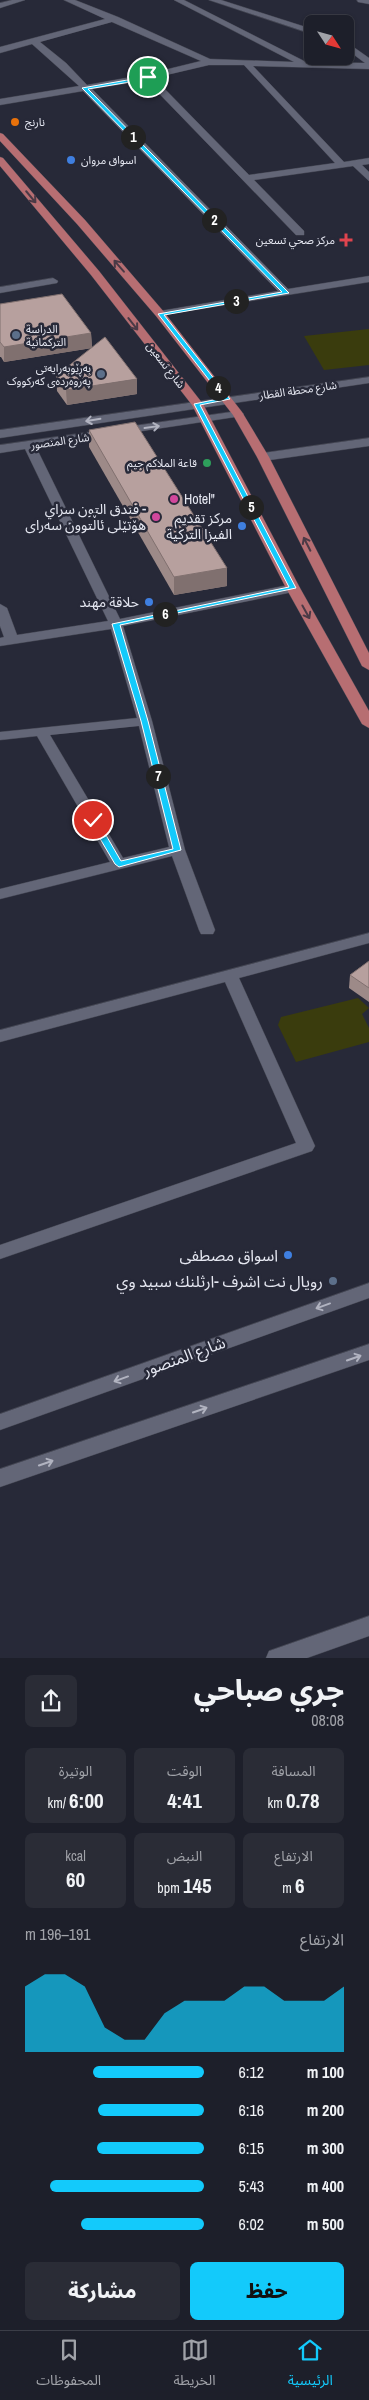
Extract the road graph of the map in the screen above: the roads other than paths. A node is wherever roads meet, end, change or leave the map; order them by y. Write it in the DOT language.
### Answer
graph roads {
  1 [pos="21,0"];
  2 [pos="68,0"];
  3 [pos="178,0"];
  4 [pos="213,0"];
  5 [pos="361,0"];
  6 [pos="369,2"];
  7 [pos="0,6"];
  8 [pos="115,19"];
  9 [pos="304,29"];
  10 [pos="35,42"];
  11 [pos="0,50"];
  12 [pos="354,52"];
  13 [pos="209,62"];
  14 [pos="246,63"];
  15 [pos="304,63"];
  16 [pos="304,64"];
  17 [pos="354,64"];
  18 [pos="369,64"];
  19 [pos="148,77"];
  20 [pos="85,88"];
  21 [pos="0,102"];
  22 [pos="0,136"];
  23 [pos="0,160"];
  24 [pos="369,161"];
  25 [pos="355,163"];
  26 [pos="342,165"];
  27 [pos="247,178"];
  28 [pos="369,178"];
  29 [pos="300,233"];
  30 [pos="369,279"];
  31 [pos="53,281"];
  32 [pos="0,290"];
  33 [pos="286,293"];
  34 [pos="160,314"];
  35 [pos="365,381"];
  36 [pos="369,393"];
  37 [pos="227,399"];
  38 [pos="197,404"];
  39 [pos="238,414"];
  40 [pos="206,419"];
  41 [pos="0,434"];
  42 [pos="369,442"];
  43 [pos="29,445"];
  44 [pos="0,449"];
  45 [pos="263,457"];
  46 [pos="293,588"];
  47 [pos="0,608"];
  48 [pos="116,624"];
  49 [pos="6,641"];
  50 [pos="369,666"];
  51 [pos="145,721"];
  52 [pos="369,724"];
  53 [pos="41,731"];
  54 [pos="0,736"];
  55 [pos="177,850"];
  56 [pos="119,864"];
  57 [pos="0,894"];
  58 [pos="207,930"];
  59 [pos="369,938"];
  60 [pos="230,974"];
  61 [pos="0,1036"];
  62 [pos="0,1252"];
  63 [pos="369,1290"];
  64 [pos="369,1352"];
  65 [pos="0,1422"];
  66 [pos="0,1478"];
  67 [pos="369,1626"];
  68 [pos="277,1658"];
  1 -- 7 [label="street"];
  2 -- 8 [label="street"];
  3 -- 15 [label="street"];
  4 -- 9 [label="street"];
  5 -- 6 [label="street"];
  8 -- 10 [label="street"];
  8 -- 13 [label="street"];
  10 -- 11 [label="street"];
  10 -- 20 [label="street"];
  12 -- 18 [label="street"];
  13 -- 14 [label="street"];
  13 -- 19 [label="street"];
  14 -- 16 [label="street"];
  14 -- 26 [label="street"];
  17 -- 18 [label="street"];
  19 -- 20 [label="street"];
  19 -- 27 [label="street"];
  20 -- 21 [label="street"];
  20 -- 33 [label="street"];
  34 -- 22 [label="main road, شارع تسعين, one-way"];
  23 -- 38 [label="main road, شارع تسعين, one-way"];
  24 -- 25 [label="street"];
  25 -- 26 [label="street"];
  25 -- 28 [label="street"];
  26 -- 27 [label="street"];
  27 -- 29 [label="street"];
  30 -- 33 [label="street"];
  31 -- 32 [label="street"];
  33 -- 34 [label="street"];
  34 -- 37 [label="main road, شارع تسعين"];
  35 -- 36 [label="street"];
  35 -- 37 [label="street, شارع محطة القطار"];
  37 -- 38 [label="street, شارع المنصور"];
  37 -- 39 [label="main road, شارع تسعين"];
  38 -- 40 [label="main road, شارع تسعين"];
  38 -- 41 [label="street, شارع المنصور, one-way"];
  39 -- 40 [label="street, شارع المنصور"];
  39 -- 45 [label="main road, شارع تسعين"];
  43 -- 40 [label="street, شارع المنصور, one-way"];
  40 -- 46 [label="main road, شارع تسعين"];
  42 -- 45 [label="street"];
  43 -- 44 [label="street, شارع المنصور"];
  43 -- 48 [label="street"];
  50 -- 45 [label="main road, شارع تسعين, one-way"];
  46 -- 48 [label="street"];
  46 -- 52 [label="main road, شارع تسعين, one-way"];
  47 -- 49 [label="street"];
  48 -- 49 [label="street"];
  48 -- 51 [label="street"];
  51 -- 53 [label="street"];
  51 -- 55 [label="street"];
  53 -- 54 [label="street"];
  53 -- 56 [label="street"];
  55 -- 56 [label="street"];
  55 -- 58 [label="street"];
  56 -- 57 [label="street"];
  59 -- 60 [label="street"];
  60 -- 61 [label="street"];
  60 -- 62 [label="street"];
  63 -- 65 [label="street, شارع المنصور, one-way"];
  66 -- 64 [label="street, one-way"];
  67 -- 68 [label="street"];
}
